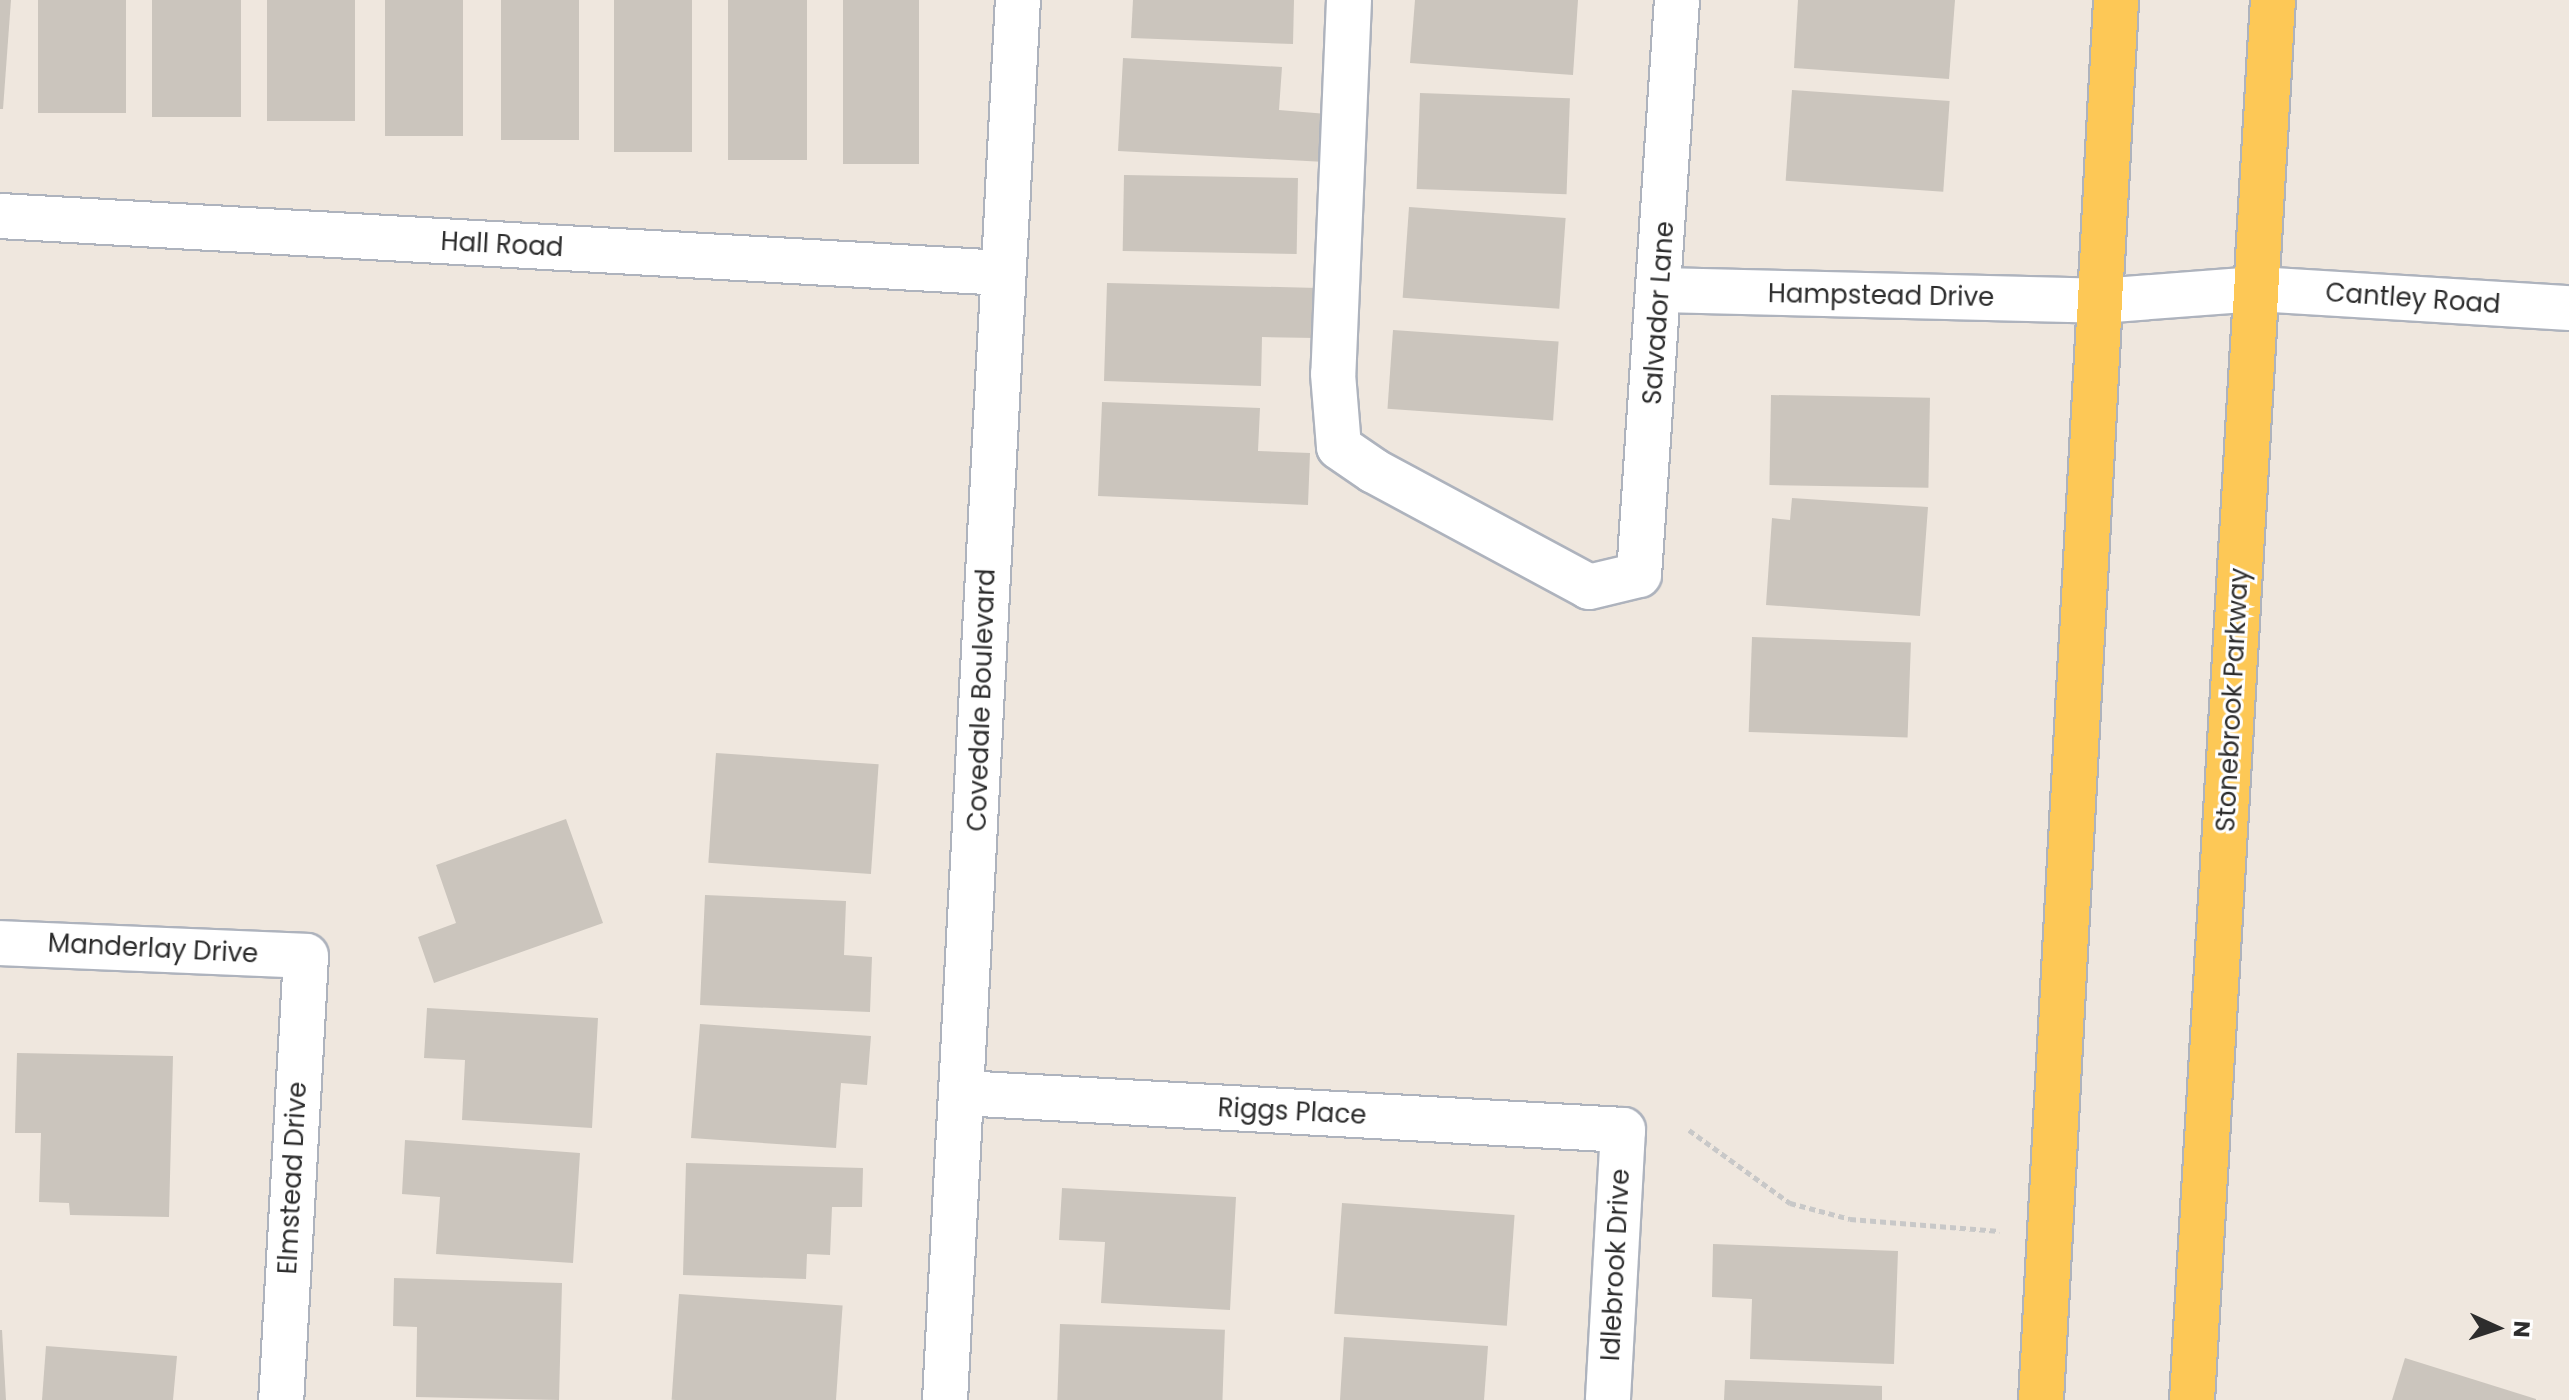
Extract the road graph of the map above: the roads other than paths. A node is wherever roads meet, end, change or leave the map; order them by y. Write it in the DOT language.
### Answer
graph roads {
  1 [pos="1018,0"];
  2 [pos="1349,0"];
  3 [pos="1677,0"];
  4 [pos="2116,0"];
  5 [pos="2273,0"];
  6 [pos="0,216"];
  7 [pos="1003,273"];
  8 [pos="2257,289"];
  9 [pos="1661,290"];
  10 [pos="2100,301"];
  11 [pos="2569,308"];
  12 [pos="0,943"];
  13 [pos="306,956"];
  14 [pos="962,1093"];
  15 [pos="1623,1130"];
  16 [pos="281,1400"];
  17 [pos="945,1400"];
  18 [pos="1608,1400"];
  19 [pos="2041,1400"];
  20 [pos="2192,1400"];
  1 -- 7 [label="street, Covedale Boulevard"];
  2 -- 9 [label="street, Salvador Lane"];
  3 -- 9 [label="street, Salvador Lane"];
  4 -- 10 [label="main road"];
  5 -- 8 [label="main road, Stonebrook Parkway"];
  6 -- 7 [label="street, Hall Road"];
  7 -- 14 [label="street, Covedale Boulevard"];
  8 -- 10 [label="street, Cantley Road"];
  8 -- 11 [label="street, Cantley Road"];
  8 -- 20 [label="main road, Stonebrook Parkway"];
  9 -- 10 [label="street, Hampstead Drive"];
  10 -- 19 [label="main road"];
  12 -- 13 [label="street, Manderlay Drive"];
  13 -- 16 [label="street, Elmstead Drive"];
  14 -- 15 [label="street, Riggs Place"];
  14 -- 17 [label="street, Covedale Boulevard"];
  15 -- 18 [label="street, Idlebrook Drive"];
}
